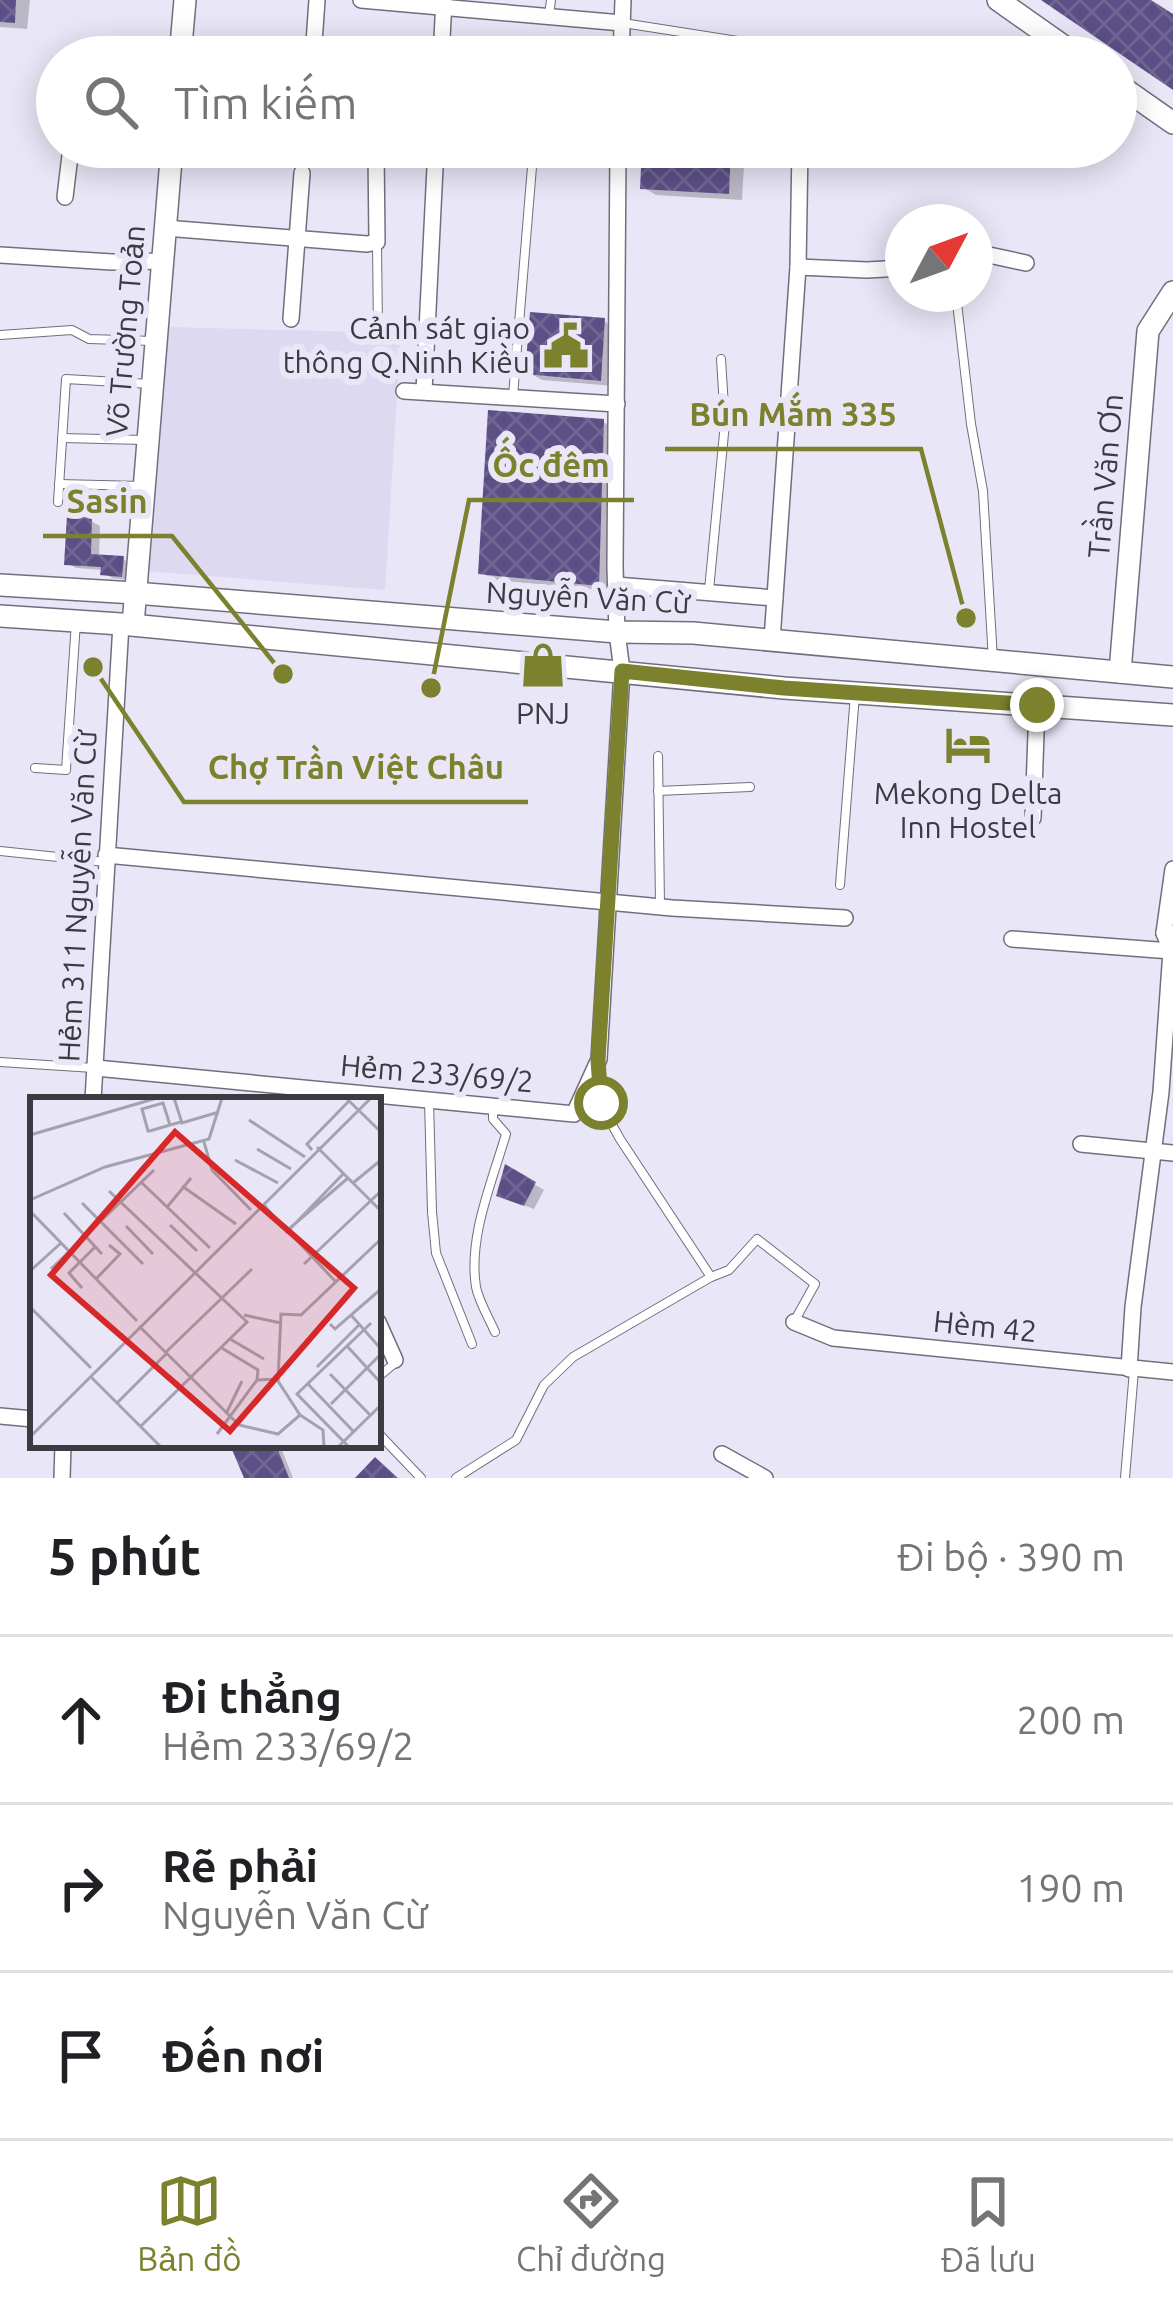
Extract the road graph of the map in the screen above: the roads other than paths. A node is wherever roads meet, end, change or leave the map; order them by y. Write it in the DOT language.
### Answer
graph roads {
  1 [pos="185,0"];
  2 [pos="317,0"];
  3 [pos="361,0"];
  4 [pos="623,0"];
  5 [pos="998,0"];
  6 [pos="444,3"];
  7 [pos="550,8"];
  8 [pos="622,23"];
  9 [pos="182,36"];
  10 [pos="314,36"];
  11 [pos="442,36"];
  12 [pos="622,36"];
  13 [pos="697,36"];
  14 [pos="1049,36"];
  15 [pos="1137,98"];
  16 [pos="1173,123"];
  17 [pos="68,168"];
  18 [pos="170,168"];
  19 [pos="376,168"];
  20 [pos="435,168"];
  21 [pos="532,168"];
  22 [pos="618,168"];
  23 [pos="800,168"];
  24 [pos="302,173"];
  25 [pos="65,197"];
  26 [pos="165,228"];
  27 [pos="297,237"];
  28 [pos="376,242"];
  29 [pos="0,255"];
  30 [pos="993,256"];
  31 [pos="162,261"];
  32 [pos="1026,263"];
  33 [pos="798,267"];
  34 [pos="885,269"];
  35 [pos="1173,292"];
  36 [pos="958,312"];
  37 [pos="291,319"];
  38 [pos="378,330"];
  39 [pos="0,335"];
  40 [pos="156,340"];
  41 [pos="721,359"];
  42 [pos="152,384"];
  43 [pos="404,391"];
  44 [pos="424,391"];
  45 [pos="513,397"];
  46 [pos="617,404"];
  47 [pos="62,438"];
  48 [pos="148,440"];
  49 [pos="59,484"];
  50 [pos="144,486"];
  51 [pos="58,502"];
  52 [pos="0,585"];
  53 [pos="616,585"];
  54 [pos="135,592"];
  55 [pos="708,592"];
  56 [pos="775,598"];
  57 [pos="0,616"];
  58 [pos="76,621"];
  59 [pos="128,624"];
  60 [pos="617,632"];
  61 [pos="772,640"];
  62 [pos="993,661"];
  63 [pos="622,671"];
  64 [pos="1120,671"];
  65 [pos="1173,677"];
  66 [pos="855,692"];
  67 [pos="1037,705"];
  68 [pos="1173,715"];
  69 [pos="658,756"];
  70 [pos="35,768"];
  71 [pos="750,787"];
  72 [pos="658,791"];
  73 [pos="1033,818"];
  74 [pos="0,851"];
  75 [pos="106,859"];
  76 [pos="1173,868"];
  77 [pos="840,885"];
  78 [pos="608,900"];
  79 [pos="660,906"];
  80 [pos="845,918"];
  81 [pos="1169,933"];
  82 [pos="1012,939"];
  83 [pos="1171,951"];
  84 [pos="598,1060"];
  85 [pos="0,1062"];
  86 [pos="96,1068"];
  87 [pos="350,1096"];
  88 [pos="93,1097"];
  89 [pos="381,1098"];
  90 [pos="428,1100"];
  91 [pos="493,1106"];
  92 [pos="1081,1144"];
  93 [pos="1153,1151"];
  94 [pos="1173,1153"];
  95 [pos="711,1277"];
  96 [pos="794,1322"];
  97 [pos="381,1329"];
  98 [pos="495,1332"];
  99 [pos="472,1344"];
  100 [pos="395,1360"];
  101 [pos="1132,1369"];
  102 [pos="1173,1372"];
  103 [pos="381,1375"];
  104 [pos="0,1416"];
  105 [pos="30,1419"];
  106 [pos="381,1435"];
  107 [pos="63,1448"];
  108 [pos="722,1454"];
  109 [pos="62,1478"];
  110 [pos="421,1478"];
  111 [pos="456,1478"];
  112 [pos="765,1478"];
  113 [pos="1125,1478"];
  1 -- 9 [label="main road"];
  2 -- 10 [label="street"];
  3 -- 6 [label="street"];
  4 -- 8 [label="street"];
  5 -- 14 [label="main road"];
  6 -- 7 [label="street"];
  6 -- 11 [label="street"];
  7 -- 8 [label="street"];
  8 -- 12 [label="street"];
  8 -- 13 [label="lane"];
  15 -- 16 [label="main road"];
  17 -- 25 [label="street"];
  18 -- 26 [label="main road, Võ Trường Toản"];
  19 -- 28 [label="street"];
  20 -- 44 [label="street"];
  21 -- 45 [label="lane"];
  22 -- 46 [label="street, Hẻm 233/69/2"];
  23 -- 33 [label="street"];
  24 -- 27 [label="street"];
  26 -- 27 [label="street"];
  26 -- 31 [label="main road, Võ Trường Toản"];
  27 -- 28 [label="street"];
  27 -- 37 [label="street"];
  28 -- 38 [label="lane"];
  29 -- 31 [label="street"];
  30 -- 32 [label="street"];
  31 -- 40 [label="main road, Võ Trường Toản"];
  33 -- 34 [label="street"];
  33 -- 56 [label="street"];
  35 -- 64 [label="main road, Trần Văn Ơn"];
  36 -- 62 [label="lane"];
  39 -- 40 [label="lane"];
  40 -- 42 [label="main road, Võ Trường Toản"];
  41 -- 55 [label="lane"];
  42 -- 47 [label="lane"];
  42 -- 48 [label="main road, Võ Trường Toản"];
  43 -- 44 [label="street"];
  44 -- 45 [label="street"];
  45 -- 46 [label="street"];
  46 -- 53 [label="street, Hẻm 233/69/2"];
  47 -- 48 [label="lane"];
  47 -- 49 [label="lane"];
  48 -- 50 [label="main road, Võ Trường Toản"];
  49 -- 50 [label="lane"];
  49 -- 51 [label="lane"];
  50 -- 54 [label="main road, Võ Trường Toản"];
  52 -- 54 [label="main road, Nguyễn Văn Cừ"];
  53 -- 55 [label="street"];
  53 -- 60 [label="street, Hẻm 233/69/2"];
  54 -- 59 [label="main road, Võ Trường Toản"];
  54 -- 60 [label="main road, Nguyễn Văn Cừ"];
  55 -- 56 [label="street"];
  56 -- 61 [label="street"];
  57 -- 58 [label="main road"];
  58 -- 59 [label="main road"];
  58 -- 70 [label="lane"];
  59 -- 63 [label="main road"];
  59 -- 75 [label="street, Hẻm 311 Nguyễn Văn Cừ"];
  60 -- 61 [label="main road, Nguyễn Văn Cừ"];
  60 -- 63 [label="street, Hẻm 233/69/2"];
  61 -- 62 [label="main road, Nguyễn Văn Cừ"];
  62 -- 64 [label="main road, Nguyễn Văn Cừ"];
  63 -- 66 [label="main road"];
  63 -- 78 [label="street, Hẻm 233/69/2"];
  64 -- 65 [label="main road, Nguyễn Văn Cừ"];
  66 -- 67 [label="main road"];
  66 -- 77 [label="lane"];
  67 -- 68 [label="main road"];
  67 -- 73 [label="street"];
  69 -- 72 [label="lane"];
  71 -- 72 [label="lane"];
  72 -- 79 [label="lane"];
  74 -- 75 [label="lane"];
  75 -- 78 [label="street"];
  75 -- 86 [label="street, Hẻm 311 Nguyễn Văn Cừ"];
  76 -- 81 [label="street"];
  78 -- 79 [label="street"];
  78 -- 84 [label="street, Hẻm 233/69/2"];
  79 -- 80 [label="street"];
  81 -- 83 [label="street"];
  82 -- 83 [label="street"];
  83 -- 93 [label="street"];
  84 -- 91 [label="street, Hẻm 233/69/2"];
  84 -- 95 [label="lane"];
  85 -- 86 [label="lane"];
  86 -- 87 [label="street, Hẻm 233/69/2"];
  86 -- 88 [label="street, Hẻm 311 Nguyễn Văn Cừ"];
  89 -- 90 [label="street, Hẻm 233/69/2"];
  90 -- 91 [label="street, Hẻm 233/69/2"];
  90 -- 99 [label="lane"];
  91 -- 98 [label="lane"];
  92 -- 93 [label="street"];
  93 -- 94 [label="street"];
  93 -- 101 [label="street"];
  95 -- 96 [label="lane"];
  95 -- 111 [label="lane"];
  96 -- 101 [label="street, Hèm 42"];
  97 -- 100 [label="street"];
  100 -- 103 [label="lane"];
  101 -- 102 [label="street, Hèm 42"];
  101 -- 113 [label="lane"];
  104 -- 105 [label="street"];
  106 -- 110 [label="lane"];
  107 -- 109 [label="street"];
  108 -- 112 [label="street"];
}
